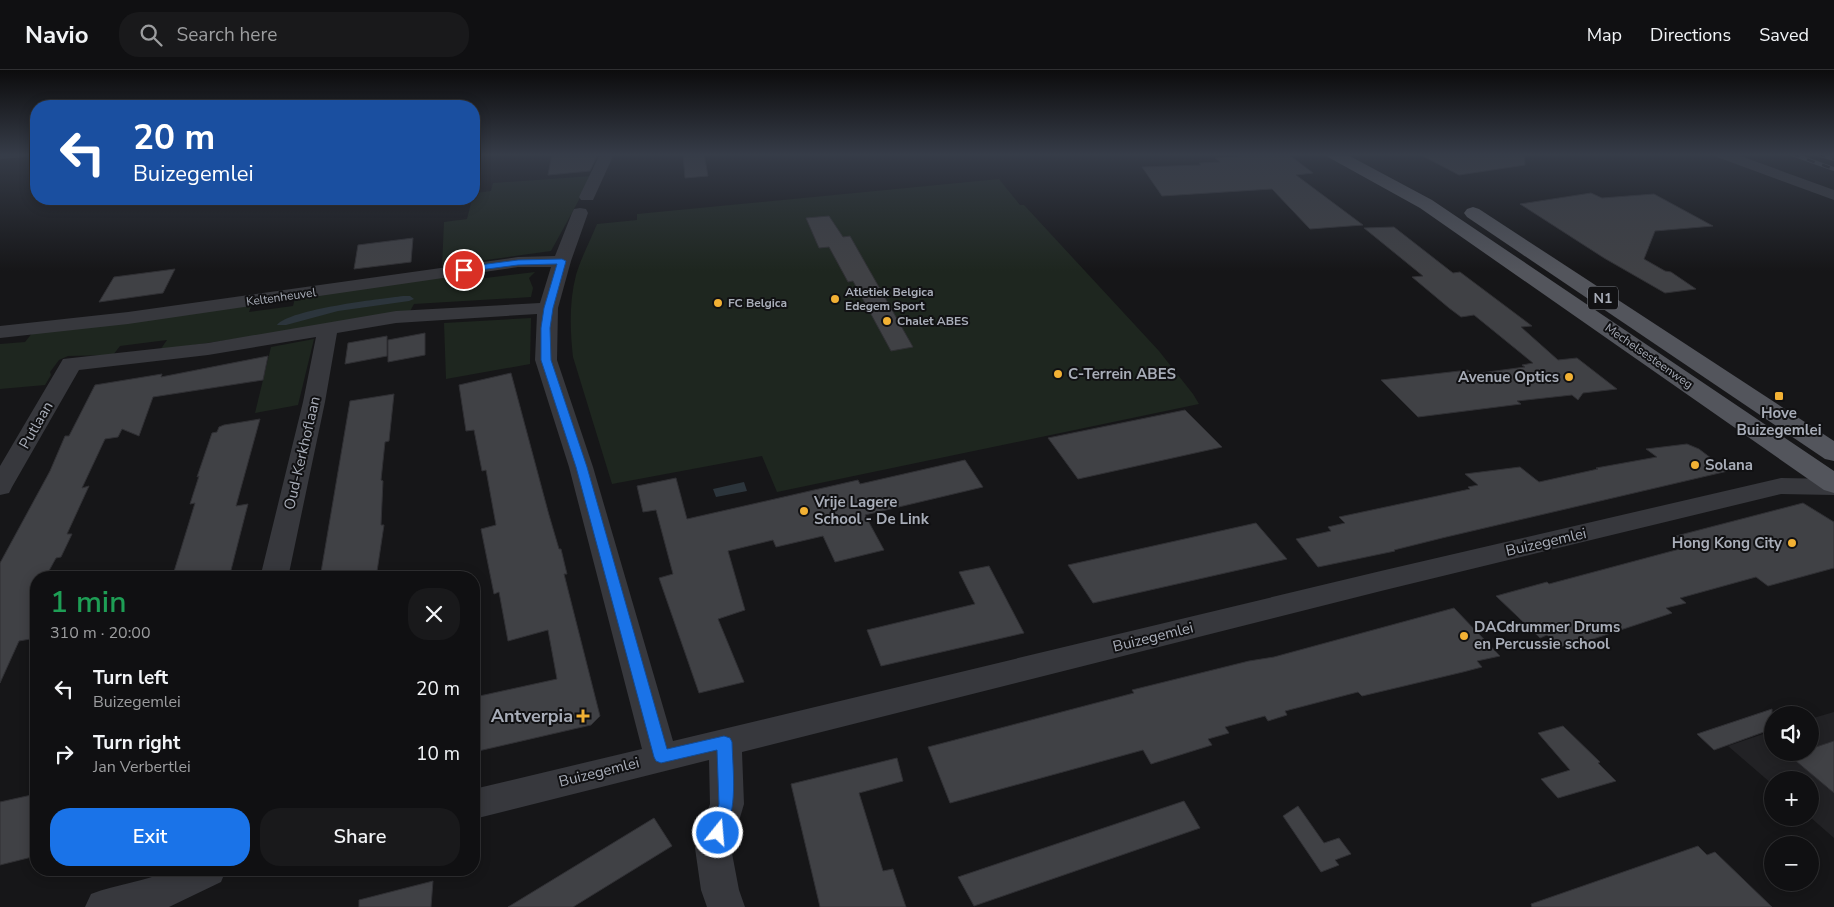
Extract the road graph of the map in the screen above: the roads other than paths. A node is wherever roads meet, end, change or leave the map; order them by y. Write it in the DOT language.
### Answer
graph roads {
  1 [pos="589,193"];
  2 [pos="1406,193"];
  3 [pos="1439,193"];
  4 [pos="562,261"];
  5 [pos="548,308"];
  6 [pos="328,329"];
  7 [pos="0,332"];
  8 [pos="1834,453"];
  9 [pos="1834,486"];
  10 [pos="0,487"];
  11 [pos="276,571"];
  12 [pos="724,742"];
  13 [pos="661,757"];
  14 [pos="480,802"];
  15 [pos="196,876"];
  16 [pos="104,907"];
  17 [pos="726,907"];
  1 -- 4 [label="street"];
  2 -- 9 [label="main road, Mechelsesteenweg / N1"];
  3 -- 8 [label="main road, Mechelsesteenweg / N1"];
  4 -- 5 [label="street"];
  4 -- 7 [label="street, Keltenheuvel"];
  5 -- 6 [label="street"];
  5 -- 13 [label="street"];
  6 -- 10 [label="street, Putlaan"];
  6 -- 11 [label="street, Oud-Kerkhoflaan"];
  9 -- 12 [label="street, Buizegemlei"];
  12 -- 13 [label="street, Buizegemlei"];
  12 -- 17 [label="street"];
  13 -- 14 [label="street, Buizegemlei"];
  15 -- 16 [label="street"];
}
